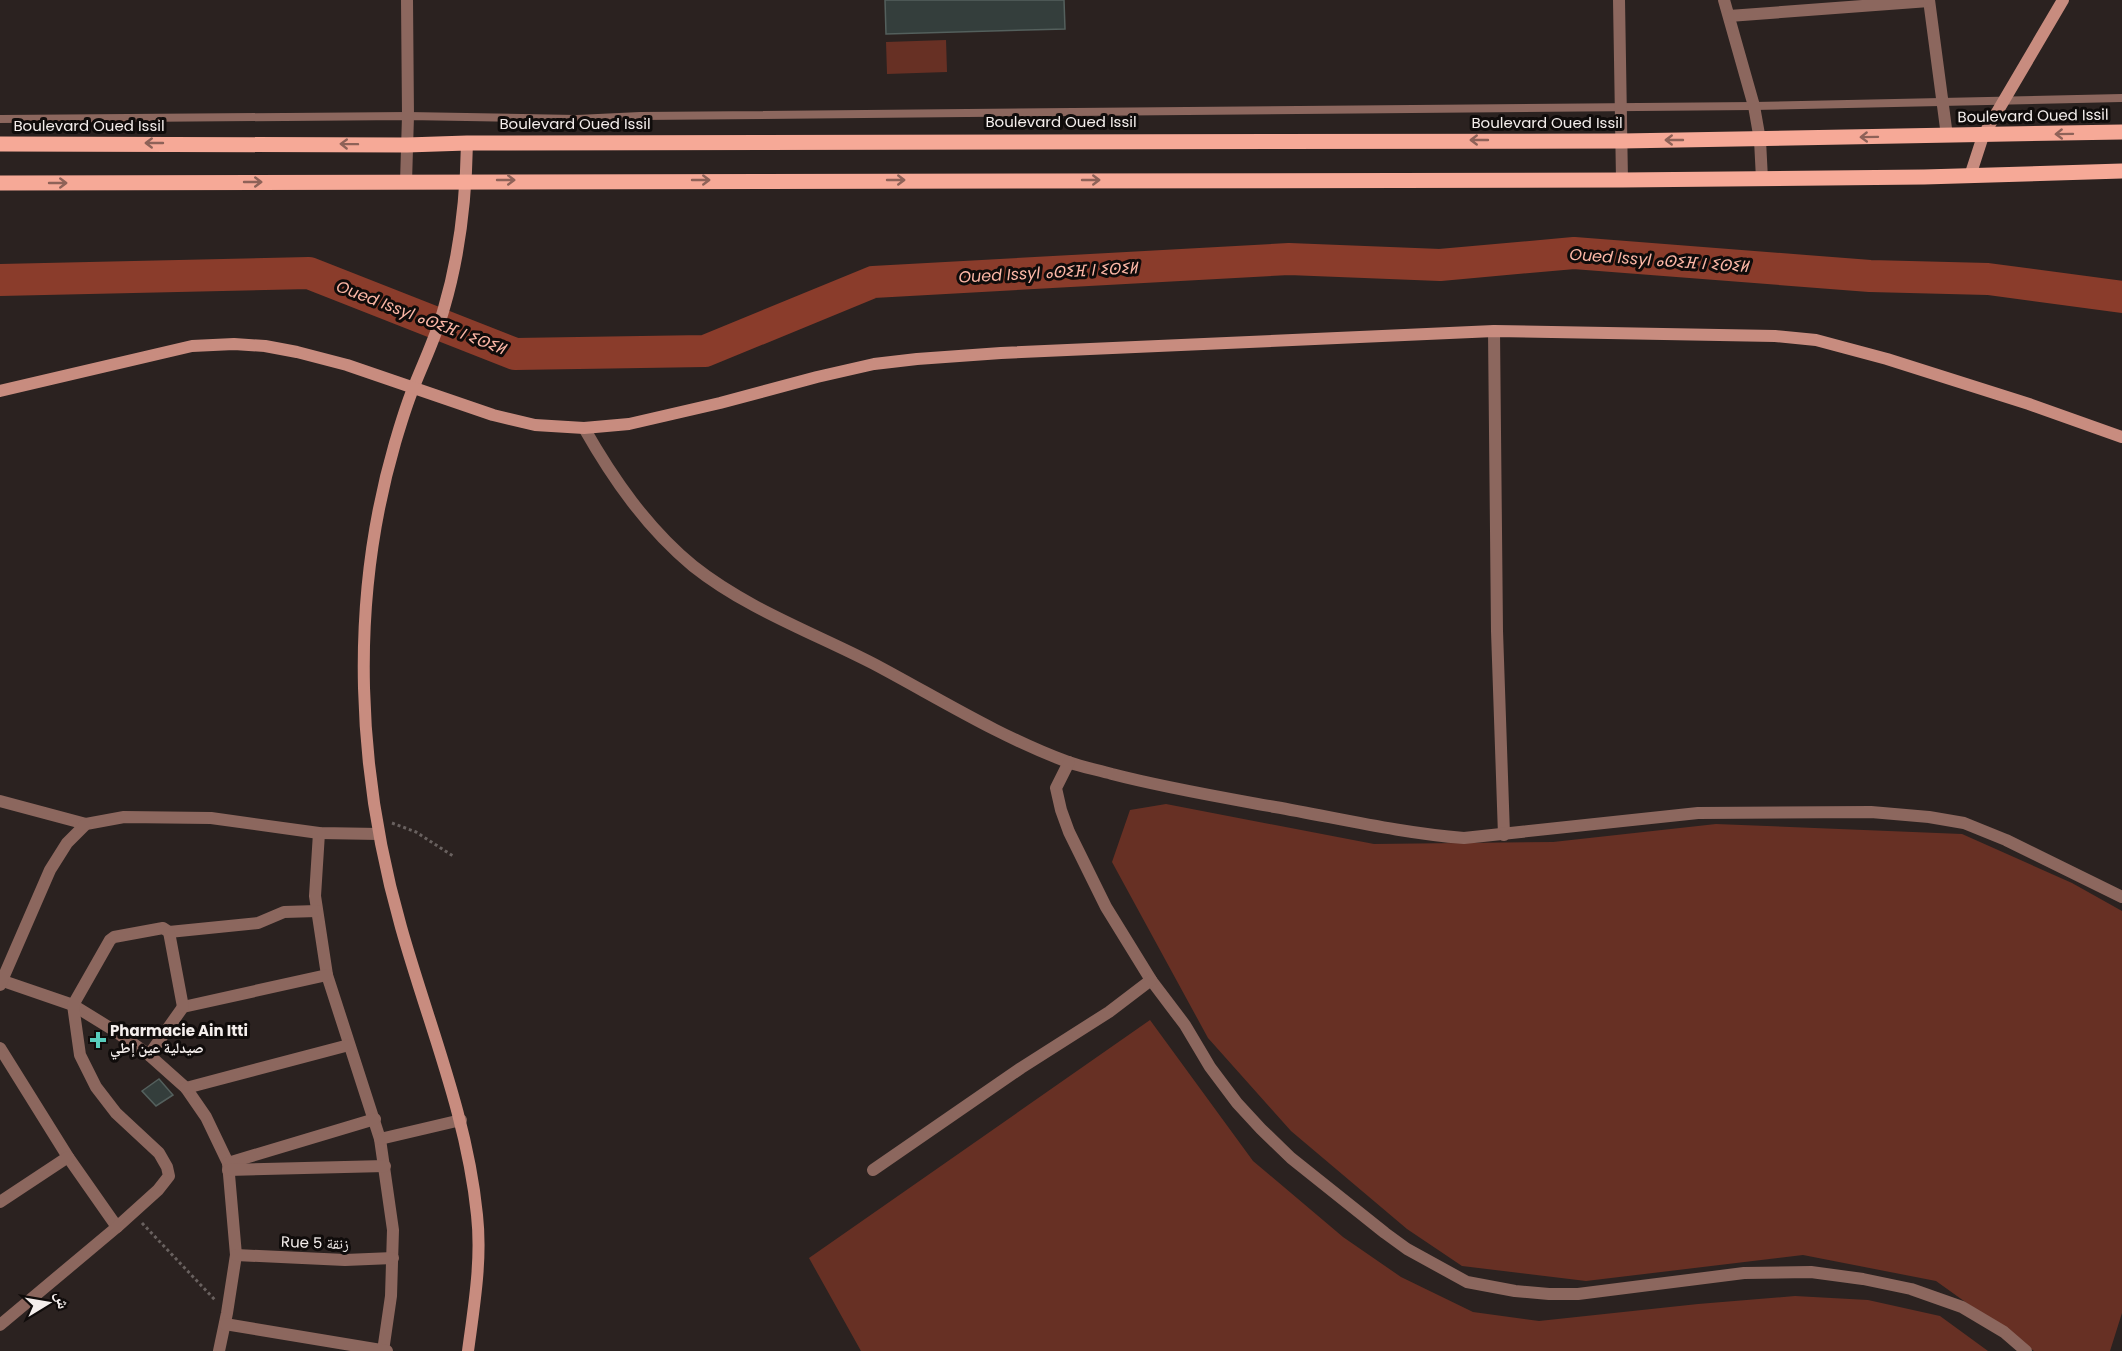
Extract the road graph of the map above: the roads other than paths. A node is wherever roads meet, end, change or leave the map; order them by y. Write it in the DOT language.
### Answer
graph roads {
  1 [pos="406,0"];
  2 [pos="1619,0"];
  3 [pos="1724,0"];
  4 [pos="1933,0"];
  5 [pos="2063,0"];
  6 [pos="1728,16"];
  7 [pos="2122,98"];
  8 [pos="2002,100"];
  9 [pos="1943,102"];
  10 [pos="1754,106"];
  11 [pos="1620,107"];
  12 [pos="408,116"];
  13 [pos="0,118"];
  14 [pos="2122,132"];
  15 [pos="1947,136"];
  16 [pos="1983,136"];
  17 [pos="1760,140"];
  18 [pos="1622,141"];
  19 [pos="467,143"];
  20 [pos="0,144"];
  21 [pos="407,145"];
  22 [pos="2122,171"];
  23 [pos="1970,176"];
  24 [pos="1762,179"];
  25 [pos="467,180"];
  26 [pos="1622,180"];
  27 [pos="405,182"];
  28 [pos="0,183"];
  29 [pos="1494,331"];
  30 [pos="413,387"];
  31 [pos="0,391"];
  32 [pos="584,428"];
  33 [pos="2122,437"];
  34 [pos="1069,762"];
  35 [pos="0,801"];
  36 [pos="86,824"];
  37 [pos="318,833"];
  38 [pos="379,834"];
  39 [pos="1504,835"];
  40 [pos="2122,897"];
  41 [pos="317,911"];
  42 [pos="169,932"];
  43 [pos="327,975"];
  44 [pos="1151,980"];
  45 [pos="1,982"];
  46 [pos="73,1005"];
  47 [pos="183,1007"];
  48 [pos="349,1045"];
  49 [pos="0,1048"];
  50 [pos="149,1055"];
  51 [pos="186,1088"];
  52 [pos="375,1119"];
  53 [pos="461,1120"];
  54 [pos="380,1139"];
  55 [pos="68,1157"];
  56 [pos="228,1166"];
  57 [pos="385,1166"];
  58 [pos="873,1170"];
  59 [pos="0,1202"];
  60 [pos="117,1227"];
  61 [pos="236,1255"];
  62 [pos="393,1258"];
  63 [pos="226,1318"];
  64 [pos="0,1325"];
  65 [pos="219,1351"];
  66 [pos="385,1351"];
  67 [pos="468,1351"];
  68 [pos="2026,1351"];
  1 -- 12 [label="street"];
  2 -- 11 [label="street"];
  3 -- 6 [label="street"];
  4 -- 6 [label="street"];
  4 -- 9 [label="street"];
  5 -- 8 [label="street"];
  6 -- 10 [label="street"];
  7 -- 8 [label="lane"];
  8 -- 9 [label="lane"];
  8 -- 16 [label="street"];
  9 -- 10 [label="lane"];
  9 -- 15 [label="street"];
  10 -- 11 [label="lane"];
  10 -- 17 [label="street"];
  11 -- 12 [label="lane"];
  11 -- 18 [label="street"];
  12 -- 13 [label="lane"];
  12 -- 21 [label="street"];
  14 -- 16 [label="main road, Boulevard Oued Issil, one-way"];
  15 -- 16 [label="main road, Boulevard Oued Issil"];
  15 -- 17 [label="main road, Boulevard Oued Issil, one-way"];
  16 -- 23 [label="street"];
  17 -- 18 [label="main road, Boulevard Oued Issil, one-way"];
  17 -- 24 [label="street"];
  18 -- 19 [label="main road, Boulevard Oued Issil, one-way"];
  18 -- 26 [label="street"];
  19 -- 21 [label="main road, Boulevard Oued Issil"];
  19 -- 25 [label="street"];
  21 -- 20 [label="main road, Boulevard Oued Issil, one-way"];
  21 -- 27 [label="street"];
  22 -- 23 [label="main road"];
  23 -- 24 [label="main road"];
  24 -- 26 [label="main road"];
  25 -- 26 [label="main road, one-way"];
  25 -- 27 [label="main road"];
  25 -- 30 [label="street"];
  28 -- 27 [label="main road, one-way"];
  29 -- 32 [label="street"];
  29 -- 33 [label="street"];
  29 -- 39 [label="street"];
  30 -- 31 [label="street"];
  30 -- 32 [label="street"];
  30 -- 38 [label="street"];
  32 -- 34 [label="street"];
  34 -- 39 [label="street"];
  34 -- 44 [label="street"];
  35 -- 36 [label="street"];
  36 -- 37 [label="street"];
  36 -- 45 [label="street"];
  37 -- 38 [label="street"];
  37 -- 41 [label="street"];
  38 -- 53 [label="street"];
  39 -- 40 [label="street"];
  41 -- 42 [label="street"];
  41 -- 43 [label="street"];
  42 -- 46 [label="street"];
  42 -- 47 [label="street"];
  43 -- 47 [label="street"];
  43 -- 48 [label="street"];
  44 -- 58 [label="street"];
  44 -- 68 [label="street"];
  45 -- 46 [label="street"];
  46 -- 50 [label="street"];
  46 -- 60 [label="street"];
  47 -- 50 [label="street"];
  48 -- 51 [label="street"];
  48 -- 52 [label="street"];
  49 -- 55 [label="street"];
  50 -- 51 [label="street"];
  51 -- 56 [label="street"];
  52 -- 54 [label="street"];
  52 -- 56 [label="street"];
  53 -- 54 [label="street"];
  53 -- 67 [label="street"];
  54 -- 57 [label="street"];
  55 -- 59 [label="street"];
  55 -- 60 [label="street"];
  56 -- 57 [label="street"];
  56 -- 61 [label="street"];
  57 -- 62 [label="street"];
  60 -- 64 [label="street"];
  61 -- 62 [label="street, Rue 5 زنقة"];
  61 -- 63 [label="street"];
  62 -- 66 [label="street"];
  63 -- 65 [label="street"];
  63 -- 66 [label="street"];
}
